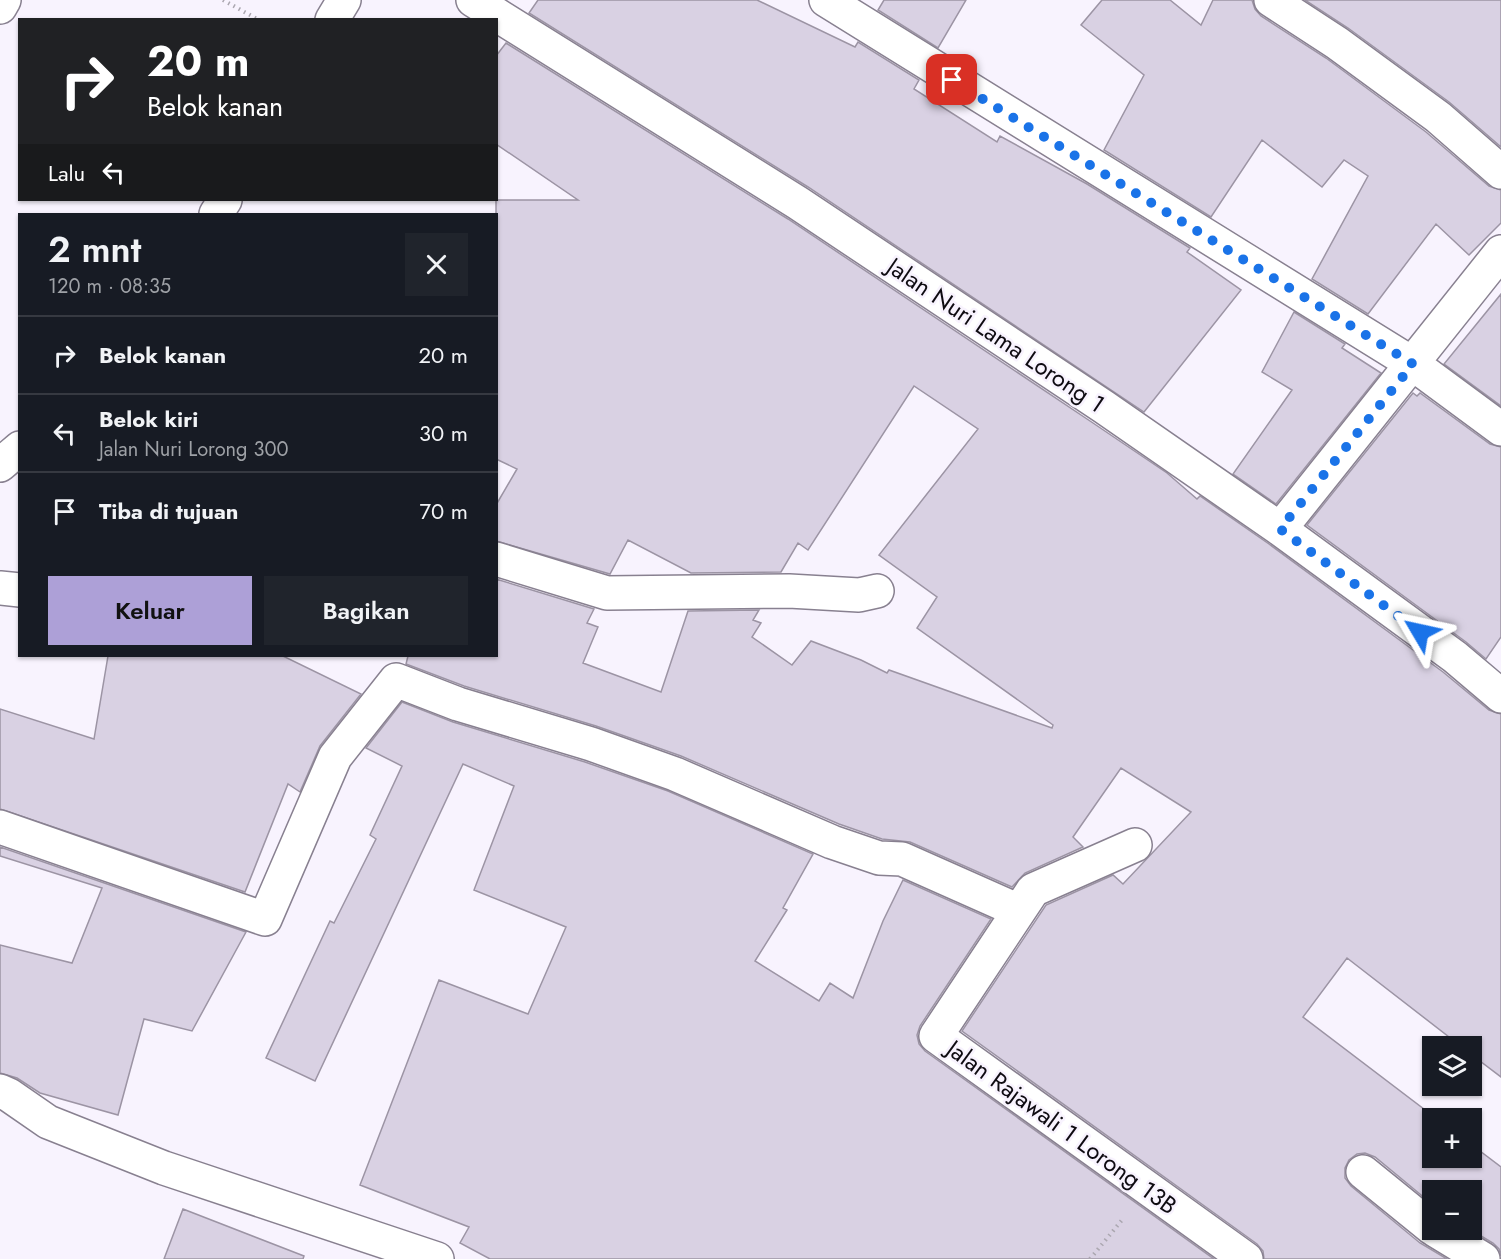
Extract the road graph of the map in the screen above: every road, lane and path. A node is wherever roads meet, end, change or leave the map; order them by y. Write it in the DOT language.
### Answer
graph roads {
  1 [pos="4,0"];
  2 [pos="224,0"];
  3 [pos="344,0"];
  4 [pos="473,0"];
  5 [pos="826,0"];
  6 [pos="1271,0"];
  7 [pos="0,7"];
  8 [pos="256,18"];
  9 [pos="333,18"];
  10 [pos="1501,172"];
  11 [pos="1501,252"];
  12 [pos="1413,364"];
  13 [pos="1501,429"];
  14 [pos="18,450"];
  15 [pos="0,465"];
  16 [pos="1280,529"];
  17 [pos="498,560"];
  18 [pos="0,588"];
  19 [pos="18,590"];
  20 [pos="877,591"];
  21 [pos="1501,696"];
  22 [pos="0,827"];
  23 [pos="1135,845"];
  24 [pos="1019,911"];
  25 [pos="0,1092"];
  26 [pos="1362,1172"];
  27 [pos="1147,1189"];
  28 [pos="1422,1220"];
  29 [pos="1452,1240"];
  30 [pos="437,1259"];
  31 [pos="1090,1259"];
  32 [pos="1246,1259"];
  33 [pos="1483,1259"];
  1 -- 7 [label="street"];
  2 -- 8 [label="path"];
  3 -- 9 [label="street"];
  4 -- 16 [label="street, Jalan Nuri Lama Lorong 1"];
  5 -- 12 [label="street"];
  6 -- 10 [label="street"];
  11 -- 12 [label="street"];
  12 -- 13 [label="street"];
  12 -- 16 [label="street"];
  14 -- 15 [label="street"];
  16 -- 21 [label="street, Jalan Nuri Lama Lorong 1"];
  17 -- 20 [label="street"];
  18 -- 19 [label="street"];
  22 -- 24 [label="street"];
  23 -- 24 [label="street, Jalan Rajawali 1 Lorong 13B"];
  24 -- 27 [label="street, Jalan Rajawali 1 Lorong 13B"];
  25 -- 30 [label="street"];
  26 -- 28 [label="street"];
  27 -- 31 [label="path"];
  27 -- 32 [label="street, Jalan Rajawali 1 Lorong 13B"];
  29 -- 33 [label="street"];
}
